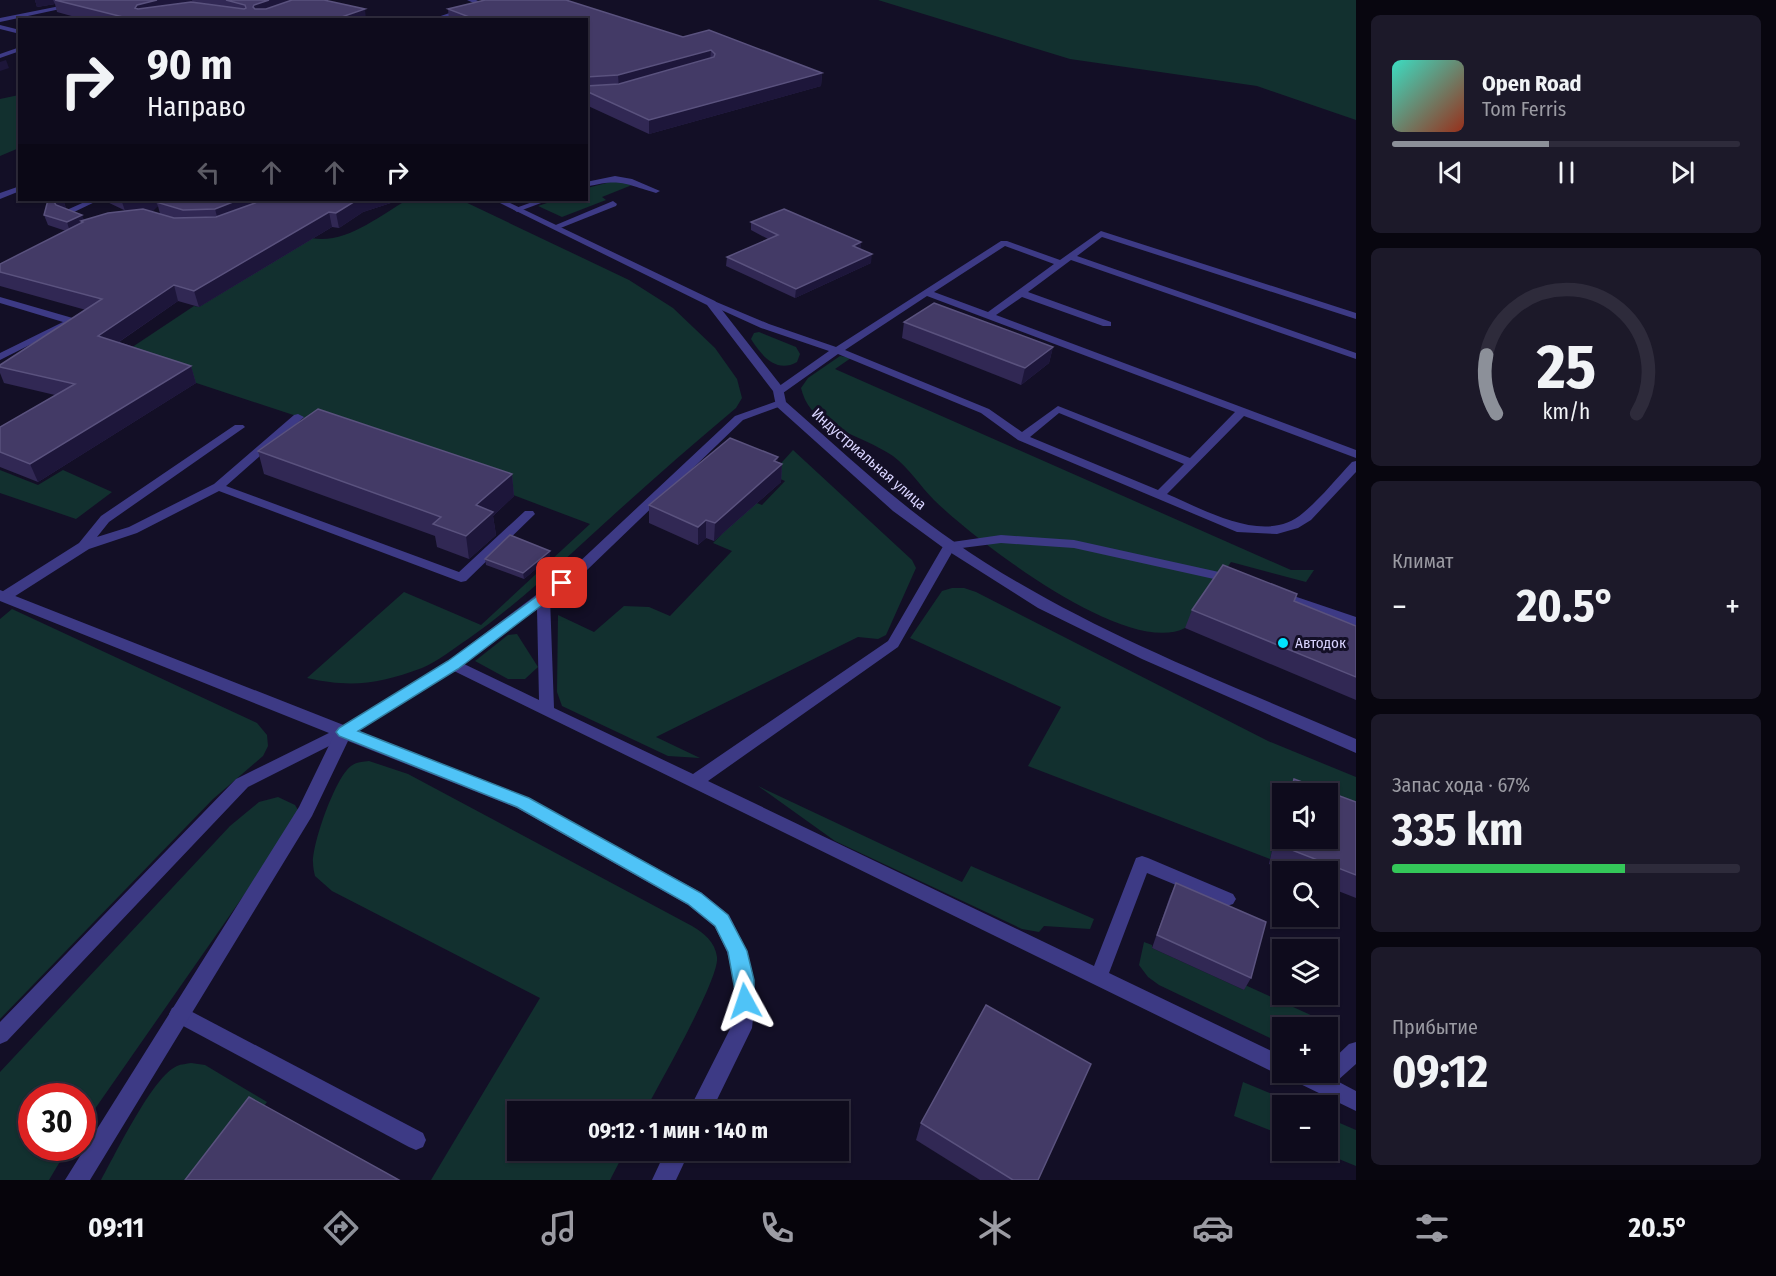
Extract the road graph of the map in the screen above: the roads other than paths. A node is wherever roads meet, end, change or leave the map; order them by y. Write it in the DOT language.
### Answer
graph roads {
  1 [pos="52,0"];
  2 [pos="99,0"];
  3 [pos="470,0"];
  4 [pos="92,2"];
  5 [pos="107,6"];
  6 [pos="37,12"];
  7 [pos="438,18"];
  8 [pos="0,20"];
  9 [pos="0,27"];
  10 [pos="18,32"];
  11 [pos="18,50"];
  12 [pos="0,56"];
  13 [pos="588,184"];
  14 [pos="18,189"];
  15 [pos="656,191"];
  16 [pos="0,196"];
  17 [pos="93,201"];
  18 [pos="500,201"];
  19 [pos="542,201"];
  20 [pos="613,204"];
  21 [pos="517,209"];
  22 [pos="82,219"];
  23 [pos="555,227"];
  24 [pos="1065,260"];
  25 [pos="927,293"];
  26 [pos="1021,293"];
  27 [pos="0,300"];
  28 [pos="711,303"];
  29 [pos="989,316"];
  30 [pos="1356,316"];
  31 [pos="1107,324"];
  32 [pos="836,350"];
  33 [pos="1356,356"];
  34 [pos="0,357"];
  35 [pos="779,397"];
  36 [pos="1242,411"];
  37 [pos="298,417"];
  38 [pos="239,427"];
  39 [pos="1022,438"];
  40 [pos="1356,454"];
  41 [pos="1190,462"];
  42 [pos="1356,465"];
  43 [pos="218,487"];
  44 [pos="1160,495"];
  45 [pos="529,514"];
  46 [pos="84,546"];
  47 [pos="950,546"];
  48 [pos="1249,585"];
  49 [pos="1271,592"];
  50 [pos="2,596"];
  51 [pos="543,597"];
  52 [pos="1356,622"];
  53 [pos="453,665"];
  54 [pos="547,711"];
  55 [pos="344,732"];
  56 [pos="1356,746"];
  57 [pos="694,782"];
  58 [pos="1227,899"];
  59 [pos="1098,978"];
  60 [pos="179,1014"];
  61 [pos="0,1035"];
  62 [pos="1356,1051"];
  63 [pos="1272,1061"];
  64 [pos="1320,1084"];
  65 [pos="704,1101"];
  66 [pos="1356,1101"];
  67 [pos="416,1140"];
  68 [pos="674,1161"];
  69 [pos="667,1179"];
  70 [pos="77,1180"];
  1 -- 6 [label="lane"];
  2 -- 4 [label="lane"];
  3 -- 7 [label="lane"];
  4 -- 5 [label="lane"];
  4 -- 6 [label="lane"];
  6 -- 8 [label="lane"];
  9 -- 10 [label="street"];
  11 -- 12 [label="lane"];
  13 -- 15 [label="lane"];
  14 -- 16 [label="lane"];
  17 -- 22 [label="lane"];
  18 -- 21 [label="street, Индустриальная улица"];
  19 -- 21 [label="lane"];
  20 -- 23 [label="lane"];
  21 -- 23 [label="street, Индустриальная улица"];
  23 -- 28 [label="street, Индустриальная улица"];
  24 -- 25 [label="lane"];
  24 -- 26 [label="lane"];
  24 -- 30 [label="lane"];
  24 -- 33 [label="lane"];
  25 -- 29 [label="lane"];
  25 -- 32 [label="lane"];
  26 -- 29 [label="lane"];
  26 -- 31 [label="lane"];
  27 -- 34 [label="lane"];
  28 -- 32 [label="lane"];
  28 -- 35 [label="street, Индустриальная улица"];
  29 -- 36 [label="lane"];
  32 -- 35 [label="lane"];
  32 -- 39 [label="lane"];
  35 -- 47 [label="street, Индустриальная улица"];
  35 -- 51 [label="lane"];
  36 -- 40 [label="lane"];
  36 -- 41 [label="lane"];
  37 -- 43 [label="lane"];
  38 -- 46 [label="lane"];
  39 -- 41 [label="lane"];
  39 -- 44 [label="lane"];
  41 -- 44 [label="lane"];
  42 -- 44 [label="lane"];
  43 -- 45 [label="lane"];
  43 -- 46 [label="lane"];
  46 -- 50 [label="lane"];
  47 -- 48 [label="lane"];
  47 -- 56 [label="street, Индустриальная улица"];
  47 -- 57 [label="lane"];
  49 -- 52 [label="lane"];
  50 -- 55 [label="street"];
  51 -- 53 [label="lane"];
  51 -- 54 [label="lane"];
  53 -- 54 [label="lane"];
  53 -- 55 [label="lane"];
  54 -- 57 [label="lane"];
  55 -- 60 [label="street"];
  55 -- 61 [label="lane"];
  55 -- 65 [label="street"];
  57 -- 59 [label="lane"];
  58 -- 59 [label="lane"];
  59 -- 63 [label="lane"];
  60 -- 67 [label="lane"];
  60 -- 70 [label="street"];
  62 -- 64 [label="lane"];
  64 -- 66 [label="lane"];
  68 -- 69 [label="street"];
}
